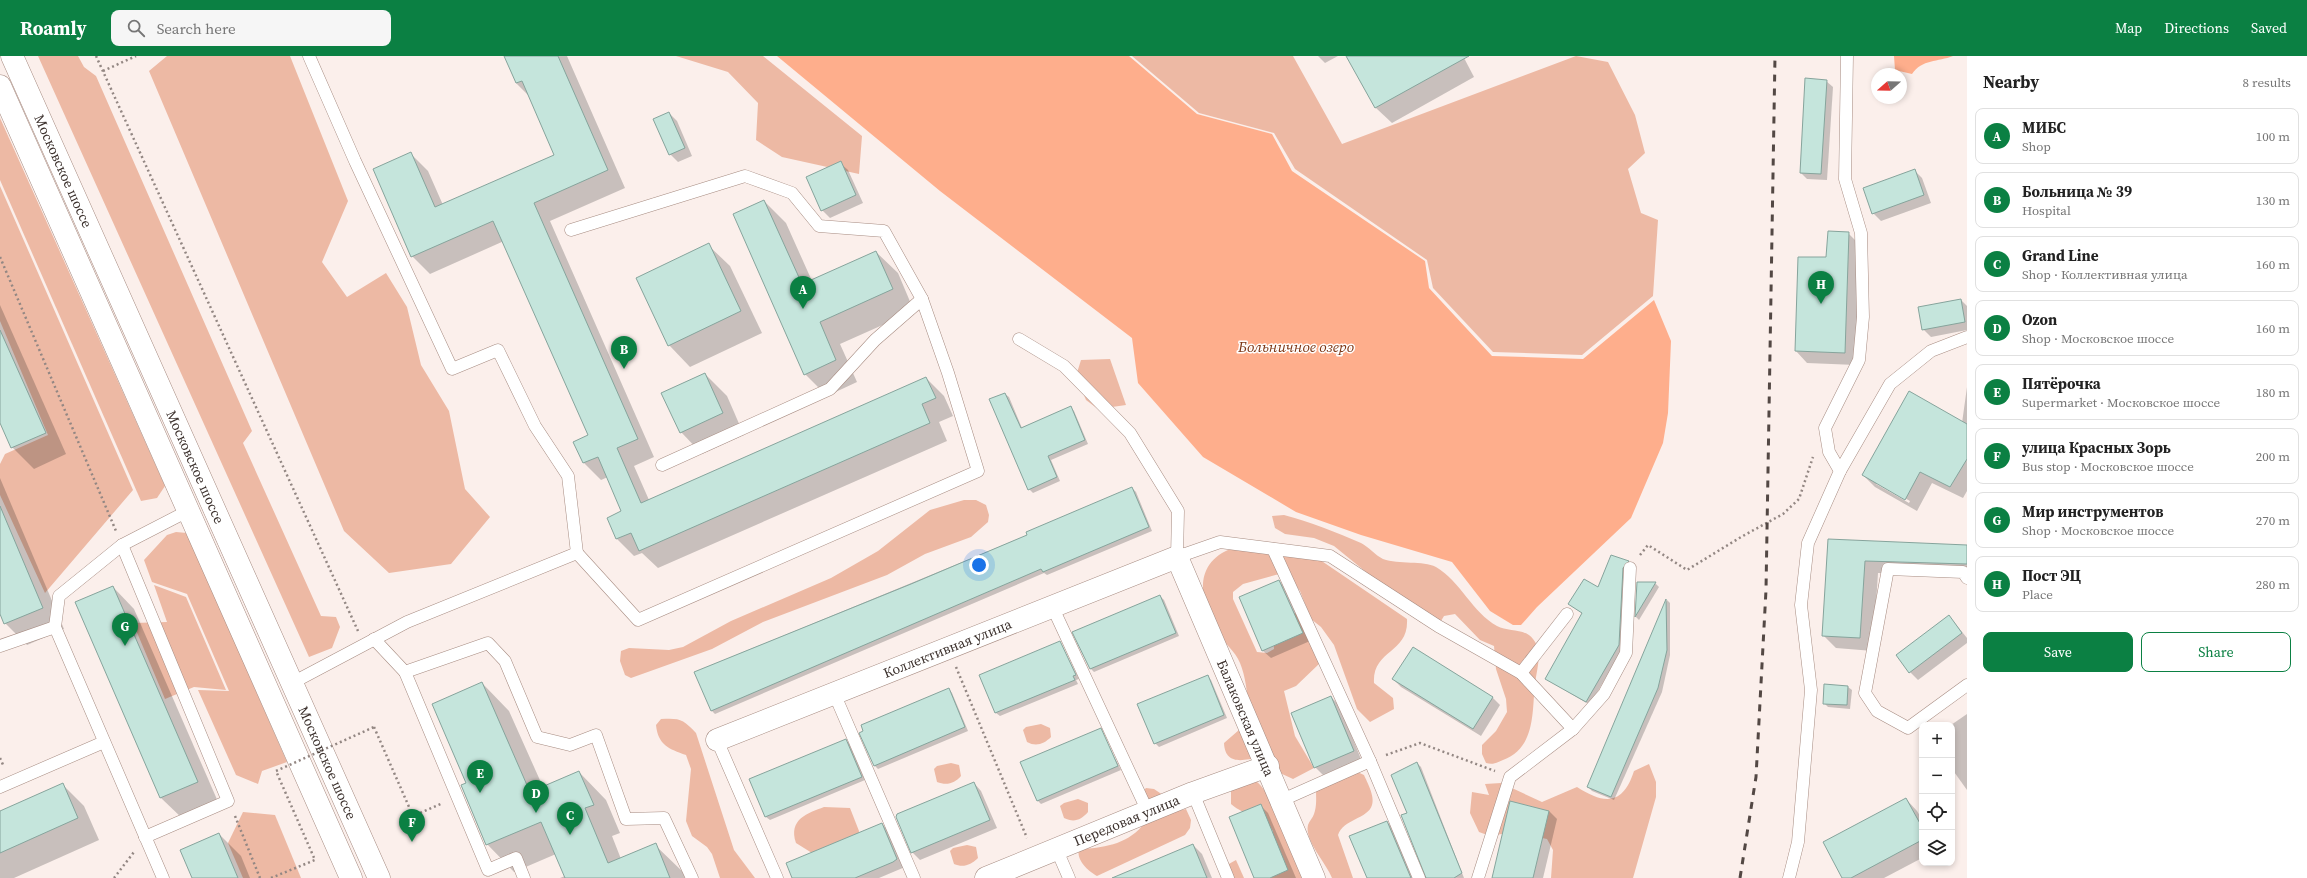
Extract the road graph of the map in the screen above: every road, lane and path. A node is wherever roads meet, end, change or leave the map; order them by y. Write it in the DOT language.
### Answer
graph roads {
  1 [pos="12,56"];
  2 [pos="96,56"];
  3 [pos="136,56"];
  4 [pos="309,56"];
  5 [pos="1847,56"];
  6 [pos="103,71"];
  7 [pos="0,86"];
  8 [pos="571,230"];
  9 [pos="0,257"];
  10 [pos="922,299"];
  11 [pos="1967,337"];
  12 [pos="1019,339"];
  13 [pos="1826,435"];
  14 [pos="662,465"];
  15 [pos="1840,472"];
  16 [pos="188,511"];
  17 [pos="122,545"];
  18 [pos="1273,548"];
  19 [pos="577,553"];
  20 [pos="1177,557"];
  21 [pos="1630,568"];
  22 [pos="1967,578"];
  23 [pos="1052,606"];
  24 [pos="1567,614"];
  25 [pos="55,627"];
  26 [pos="369,642"];
  27 [pos="0,646"];
  28 [pos="948,648"];
  29 [pos="405,672"];
  30 [pos="1520,673"];
  31 [pos="292,684"];
  32 [pos="1967,685"];
  33 [pos="834,693"];
  34 [pos="1573,729"];
  35 [pos="718,740"];
  36 [pos="104,742"];
  37 [pos="1370,761"];
  38 [pos="1268,766"];
  39 [pos="1510,777"];
  40 [pos="0,787"];
  41 [pos="1193,793"];
  42 [pos="457,797"];
  43 [pos="228,801"];
  44 [pos="1280,801"];
  45 [pos="1148,812"];
  46 [pos="146,837"];
  47 [pos="1056,848"];
  48 [pos="1035,858"];
  49 [pos="114,878"];
  50 [pos="163,878"];
  51 [pos="260,878"];
  52 [pos="272,878"];
  53 [pos="351,878"];
  54 [pos="379,878"];
  55 [pos="524,878"];
  56 [pos="692,878"];
  57 [pos="777,878"];
  58 [pos="914,878"];
  59 [pos="986,878"];
  60 [pos="1069,878"];
  61 [pos="1228,878"];
  62 [pos="1314,878"];
  63 [pos="1419,878"];
  64 [pos="1478,878"];
  65 [pos="1790,878"];
  1 -- 31 [label="main road, Московское шоссе"];
  2 -- 6 [label="path"];
  3 -- 6 [label="path"];
  4 -- 19 [label="lane"];
  5 -- 13 [label="lane"];
  6 -- 26 [label="path"];
  7 -- 16 [label="main road, Московское шоссе"];
  8 -- 10 [label="lane"];
  9 -- 17 [label="path"];
  10 -- 14 [label="lane"];
  10 -- 19 [label="lane"];
  11 -- 15 [label="lane"];
  12 -- 20 [label="lane"];
  13 -- 15 [label="lane"];
  13 -- 21 [label="path"];
  15 -- 65 [label="lane"];
  16 -- 17 [label="lane"];
  16 -- 53 [label="main road, Московское шоссе"];
  17 -- 25 [label="lane"];
  17 -- 43 [label="lane"];
  18 -- 20 [label="lane"];
  18 -- 30 [label="lane"];
  18 -- 37 [label="lane"];
  19 -- 26 [label="lane"];
  20 -- 23 [label="main road, Коллективная улица"];
  20 -- 38 [label="main road, Балаковская улица"];
  21 -- 34 [label="lane"];
  22 -- 32 [label="lane"];
  23 -- 28 [label="main road, Коллективная улица"];
  23 -- 45 [label="lane"];
  24 -- 30 [label="lane"];
  25 -- 27 [label="lane"];
  25 -- 36 [label="lane"];
  26 -- 29 [label="lane"];
  26 -- 31 [label="lane"];
  28 -- 33 [label="main road, Коллективная улица"];
  28 -- 48 [label="path"];
  29 -- 42 [label="lane"];
  29 -- 56 [label="lane"];
  30 -- 34 [label="lane"];
  31 -- 54 [label="main road, Московское шоссе"];
  33 -- 35 [label="main road, Коллективная улица"];
  33 -- 58 [label="lane"];
  34 -- 39 [label="lane"];
  35 -- 57 [label="lane"];
  36 -- 40 [label="lane"];
  36 -- 46 [label="lane"];
  37 -- 39 [label="path"];
  37 -- 44 [label="lane"];
  37 -- 63 [label="lane"];
  38 -- 41 [label="main road, Передовая улица"];
  38 -- 44 [label="main road, Балаковская улица"];
  39 -- 64 [label="lane"];
  41 -- 45 [label="main road, Передовая улица"];
  41 -- 61 [label="lane"];
  42 -- 52 [label="path, bridge"];
  42 -- 55 [label="lane"];
  43 -- 46 [label="lane"];
  43 -- 51 [label="path"];
  44 -- 62 [label="main road, Балаковская улица"];
  45 -- 47 [label="main road, Передовая улица"];
  46 -- 49 [label="path"];
  46 -- 50 [label="lane"];
  47 -- 48 [label="main road, Передовая улица"];
  47 -- 60 [label="lane"];
  48 -- 59 [label="main road, Передовая улица"];
}
